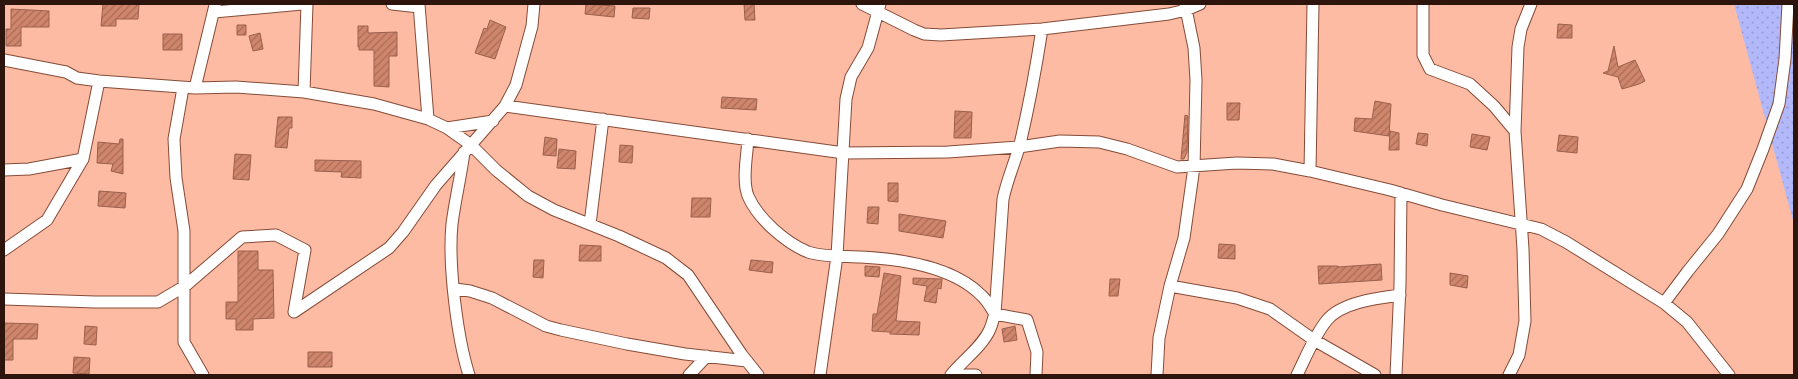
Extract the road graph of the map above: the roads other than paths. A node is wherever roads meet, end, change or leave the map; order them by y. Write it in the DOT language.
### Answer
graph roads {
  1 [pos="302,4"];
  2 [pos="307,4"];
  3 [pos="392,4"];
  4 [pos="534,4"];
  5 [pos="862,4"];
  6 [pos="1200,4"];
  7 [pos="1313,4"];
  8 [pos="1423,4"];
  9 [pos="1531,4"];
  10 [pos="1788,4"];
  11 [pos="419,5"];
  12 [pos="1186,7"];
  13 [pos="214,8"];
  14 [pos="879,8"];
  15 [pos="1042,30"];
  16 [pos="4,60"];
  17 [pos="99,81"];
  18 [pos="189,88"];
  19 [pos="304,92"];
  20 [pos="505,106"];
  21 [pos="428,119"];
  22 [pos="603,119"];
  23 [pos="493,121"];
  24 [pos="447,128"];
  25 [pos="1515,131"];
  26 [pos="748,140"];
  27 [pos="1019,147"];
  28 [pos="467,148"];
  29 [pos="844,153"];
  30 [pos="83,159"];
  31 [pos="1194,167"];
  32 [pos="4,170"];
  33 [pos="1310,171"];
  34 [pos="1401,193"];
  35 [pos="1521,223"];
  36 [pos="590,224"];
  37 [pos="4,250"];
  38 [pos="838,256"];
  39 [pos="185,286"];
  40 [pos="1170,286"];
  41 [pos="455,289"];
  42 [pos="1400,295"];
  43 [pos="4,299"];
  44 [pos="1664,303"];
  45 [pos="995,314"];
  46 [pos="1314,340"];
  47 [pos="707,356"];
  48 [pos="746,361"];
  49 [pos="203,375"];
  50 [pos="469,375"];
  51 [pos="689,375"];
  52 [pos="758,375"];
  53 [pos="820,375"];
  54 [pos="951,375"];
  55 [pos="965,375"];
  56 [pos="976,375"];
  57 [pos="1036,375"];
  58 [pos="1157,375"];
  59 [pos="1297,375"];
  60 [pos="1374,375"];
  61 [pos="1396,375"];
  62 [pos="1510,375"];
  63 [pos="1729,375"];
  1 -- 13 [label="street"];
  2 -- 19 [label="street"];
  3 -- 11 [label="street"];
  4 -- 20 [label="street"];
  5 -- 14 [label="street"];
  6 -- 12 [label="street"];
  7 -- 33 [label="street"];
  8 -- 25 [label="street"];
  9 -- 25 [label="street"];
  10 -- 44 [label="street"];
  11 -- 21 [label="street"];
  12 -- 15 [label="street"];
  12 -- 31 [label="street"];
  13 -- 18 [label="street"];
  14 -- 15 [label="street"];
  14 -- 29 [label="street"];
  15 -- 27 [label="street"];
  16 -- 17 [label="street"];
  17 -- 18 [label="street"];
  17 -- 30 [label="street"];
  18 -- 19 [label="street"];
  18 -- 39 [label="street"];
  19 -- 21 [label="street"];
  20 -- 22 [label="street"];
  20 -- 23 [label="street"];
  21 -- 24 [label="street"];
  22 -- 26 [label="street"];
  22 -- 36 [label="street"];
  23 -- 24 [label="street"];
  23 -- 28 [label="street"];
  24 -- 28 [label="street"];
  25 -- 35 [label="street"];
  26 -- 29 [label="street"];
  26 -- 38 [label="street"];
  27 -- 29 [label="street"];
  27 -- 31 [label="street"];
  27 -- 45 [label="street"];
  28 -- 36 [label="street"];
  28 -- 39 [label="street"];
  28 -- 41 [label="street"];
  29 -- 38 [label="street"];
  30 -- 32 [label="street"];
  30 -- 37 [label="street"];
  31 -- 33 [label="street"];
  31 -- 40 [label="street"];
  33 -- 34 [label="street"];
  34 -- 35 [label="street"];
  34 -- 42 [label="street"];
  35 -- 44 [label="street"];
  35 -- 62 [label="street"];
  36 -- 48 [label="street"];
  38 -- 45 [label="street"];
  38 -- 53 [label="street"];
  39 -- 43 [label="street"];
  39 -- 49 [label="street"];
  40 -- 46 [label="street"];
  40 -- 58 [label="street"];
  41 -- 47 [label="street"];
  41 -- 50 [label="street"];
  42 -- 46 [label="street"];
  42 -- 61 [label="street"];
  44 -- 63 [label="street"];
  45 -- 54 [label="street"];
  45 -- 57 [label="street"];
  46 -- 59 [label="street"];
  46 -- 60 [label="street"];
  47 -- 48 [label="street"];
  47 -- 51 [label="street"];
  48 -- 52 [label="street"];
  55 -- 56 [label="street"];
}
